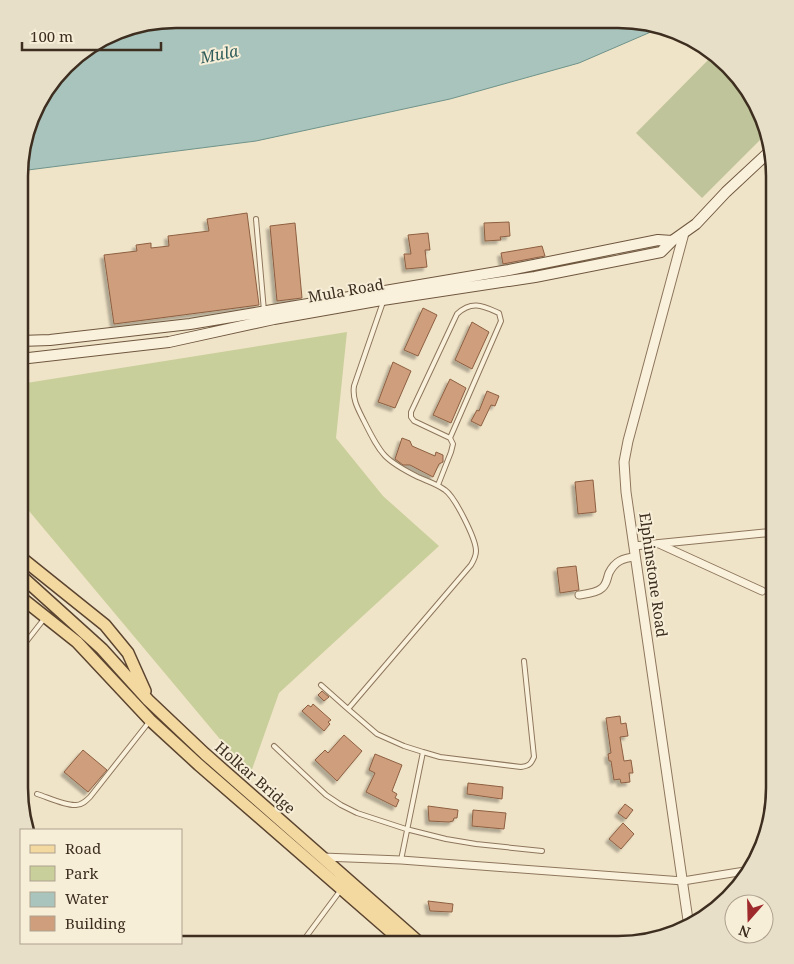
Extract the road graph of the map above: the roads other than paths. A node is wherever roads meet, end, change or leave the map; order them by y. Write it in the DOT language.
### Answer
graph roads {
  1 [pos="765,156"];
  2 [pos="256,219"];
  3 [pos="684,234"];
  4 [pos="672,241"];
  5 [pos="556,261"];
  6 [pos="558,273"];
  7 [pos="486,279"];
  8 [pos="385,295"];
  9 [pos="264,316"];
  10 [pos="189,324"];
  11 [pos="191,337"];
  12 [pos="28,341"];
  13 [pos="28,358"];
  14 [pos="450,438"];
  15 [pos="438,485"];
  16 [pos="766,533"];
  17 [pos="658,544"];
  18 [pos="634,546"];
  19 [pos="635,557"];
  20 [pos="28,563"];
  21 [pos="28,582"];
  22 [pos="762,591"];
  23 [pos="579,595"];
  24 [pos="28,603"];
  25 [pos="45,617"];
  26 [pos="28,639"];
  27 [pos="524,661"];
  28 [pos="321,685"];
  29 [pos="148,700"];
  30 [pos="348,709"];
  31 [pos="150,720"];
  32 [pos="274,746"];
  33 [pos="423,752"];
  34 [pos="38,794"];
  35 [pos="406,829"];
  36 [pos="542,851"];
  37 [pos="400,860"];
  38 [pos="317,861"];
  39 [pos="742,872"];
  40 [pos="683,881"];
  41 [pos="341,889"];
  42 [pos="688,919"];
  43 [pos="307,936"];
  44 [pos="396,936"];
  45 [pos="411,936"];
  1 -- 3 [label="main road, Mula Road"];
  2 -- 9 [label="lane"];
  3 -- 4 [label="main road, Mula Road"];
  3 -- 18 [label="street, Elphinstone Road"];
  4 -- 5 [label="main road, Mula Road"];
  4 -- 6 [label="main road, Mula Road"];
  5 -- 6 [label="main road"];
  5 -- 7 [label="main road, Mula Road"];
  6 -- 7 [label="main road, Mula Road"];
  7 -- 8 [label="main road, Mula Road"];
  8 -- 9 [label="main road, Mula Road"];
  8 -- 15 [label="lane"];
  9 -- 10 [label="main road, Mula Road"];
  9 -- 11 [label="main road, Mula Road"];
  10 -- 11 [label="main road"];
  10 -- 12 [label="main road, Mula Road"];
  11 -- 13 [label="main road, Mula Road"];
  14 -- 14 [label="lane"];
  14 -- 15 [label="lane"];
  15 -- 30 [label="lane"];
  16 -- 17 [label="street"];
  17 -- 18 [label="street"];
  17 -- 22 [label="street"];
  18 -- 19 [label="street, Elphinstone Road"];
  19 -- 23 [label="street"];
  19 -- 40 [label="street, Elphinstone Road"];
  20 -- 29 [label="main road"];
  21 -- 29 [label="main road, Holkar Bridge"];
  24 -- 25 [label="main road"];
  25 -- 26 [label="lane"];
  25 -- 31 [label="main road"];
  27 -- 33 [label="lane"];
  28 -- 30 [label="lane"];
  29 -- 38 [label="main road, Holkar Bridge"];
  30 -- 33 [label="lane"];
  31 -- 34 [label="lane"];
  31 -- 38 [label="main road"];
  32 -- 35 [label="lane"];
  33 -- 35 [label="lane"];
  35 -- 36 [label="lane"];
  35 -- 37 [label="lane"];
  37 -- 38 [label="street"];
  37 -- 40 [label="street"];
  38 -- 41 [label="main road"];
  38 -- 45 [label="main road, Holkar Bridge"];
  39 -- 40 [label="street"];
  40 -- 42 [label="street, Elphinstone Road"];
  41 -- 43 [label="lane"];
  41 -- 44 [label="main road"];
}
